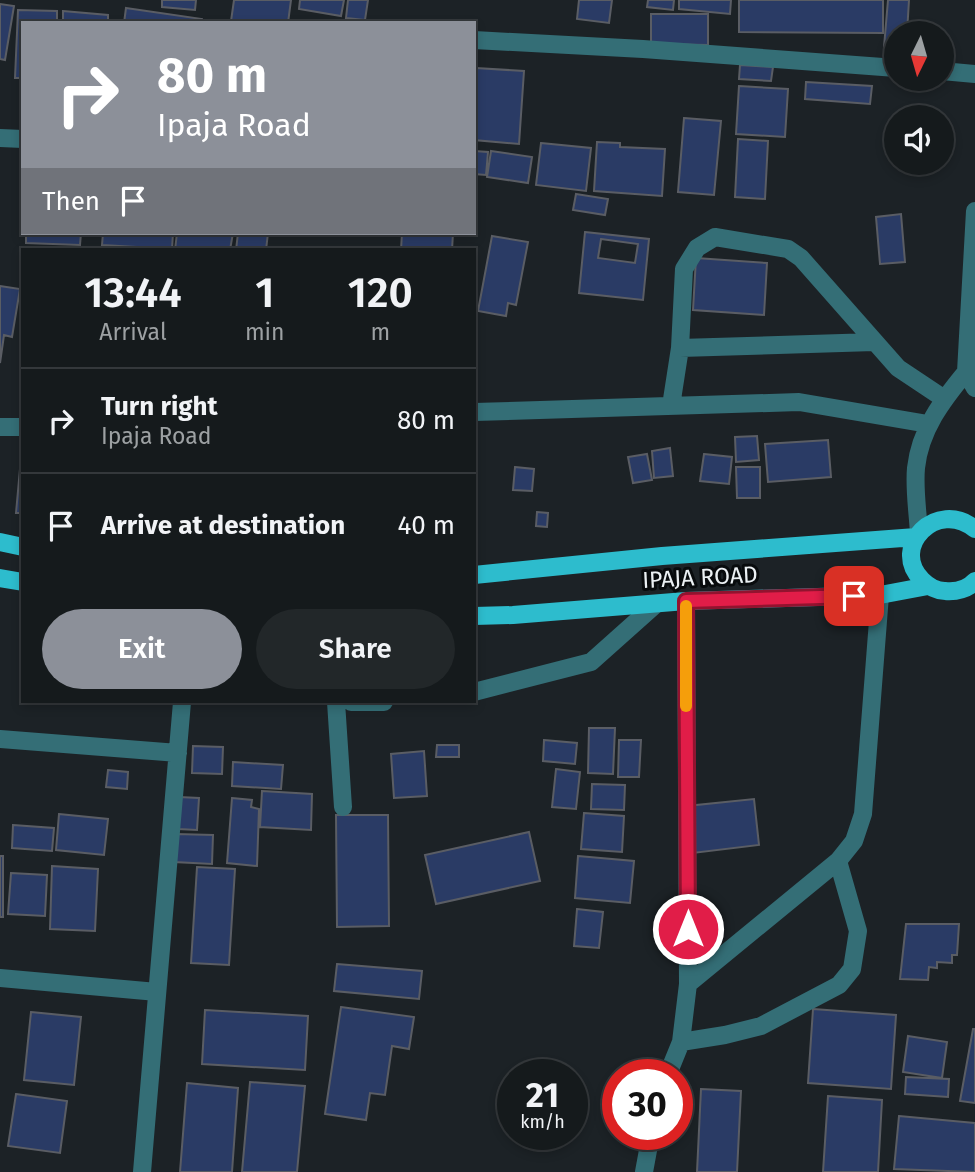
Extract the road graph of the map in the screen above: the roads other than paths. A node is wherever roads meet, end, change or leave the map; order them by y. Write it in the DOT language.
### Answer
graph roads {
  1 [pos="476,40"];
  2 [pos="884,67"];
  3 [pos="954,72"];
  4 [pos="975,74"];
  5 [pos="0,138"];
  6 [pos="21,139"];
  7 [pos="975,211"];
  8 [pos="874,342"];
  9 [pos="680,348"];
  10 [pos="966,372"];
  11 [pos="975,388"];
  12 [pos="943,398"];
  13 [pos="671,406"];
  14 [pos="476,412"];
  15 [pos="928,424"];
  16 [pos="21,426"];
  17 [pos="0,427"];
  18 [pos="975,530"];
  19 [pos="917,536"];
  20 [pos="0,542"];
  21 [pos="21,547"];
  22 [pos="476,575"];
  23 [pos="0,578"];
  24 [pos="21,582"];
  25 [pos="974,583"];
  26 [pos="928,586"];
  27 [pos="880,595"];
  28 [pos="686,601"];
  29 [pos="656,604"];
  30 [pos="476,616"];
  31 [pos="476,691"];
  32 [pos="182,703"];
  33 [pos="336,703"];
  34 [pos="0,738"];
  35 [pos="178,753"];
  36 [pos="343,807"];
  37 [pos="838,860"];
  38 [pos="0,978"];
  39 [pos="688,984"];
  40 [pos="157,992"];
  41 [pos="681,1042"];
  42 [pos="674,1059"];
  43 [pos="648,1150"];
  44 [pos="142,1172"];
  45 [pos="644,1172"];
  1 -- 2 [label="street"];
  3 -- 4 [label="street"];
  5 -- 6 [label="street"];
  7 -- 10 [label="street"];
  8 -- 9 [label="street"];
  8 -- 9 [label="street"];
  8 -- 12 [label="street"];
  9 -- 13 [label="street"];
  10 -- 11 [label="street"];
  10 -- 12 [label="street"];
  12 -- 15 [label="street"];
  13 -- 14 [label="street"];
  13 -- 15 [label="street"];
  15 -- 19 [label="street"];
  16 -- 17 [label="street"];
  18 -- 19 [label="main road"];
  19 -- 22 [label="main road, IPAJA ROAD"];
  19 -- 26 [label="main road"];
  20 -- 21 [label="main road"];
  23 -- 24 [label="main road"];
  25 -- 26 [label="main road, IPAJA ROAD"];
  26 -- 27 [label="main road, IPAJA ROAD"];
  27 -- 28 [label="main road, IPAJA ROAD"];
  27 -- 37 [label="street"];
  28 -- 29 [label="main road, IPAJA ROAD"];
  28 -- 39 [label="street"];
  29 -- 30 [label="main road, IPAJA ROAD"];
  29 -- 31 [label="street"];
  32 -- 35 [label="street"];
  33 -- 36 [label="street"];
  34 -- 35 [label="street"];
  35 -- 40 [label="street"];
  37 -- 39 [label="street"];
  37 -- 41 [label="street"];
  38 -- 40 [label="street"];
  39 -- 41 [label="street"];
  40 -- 44 [label="street"];
  41 -- 42 [label="street"];
  43 -- 45 [label="street"];
}
